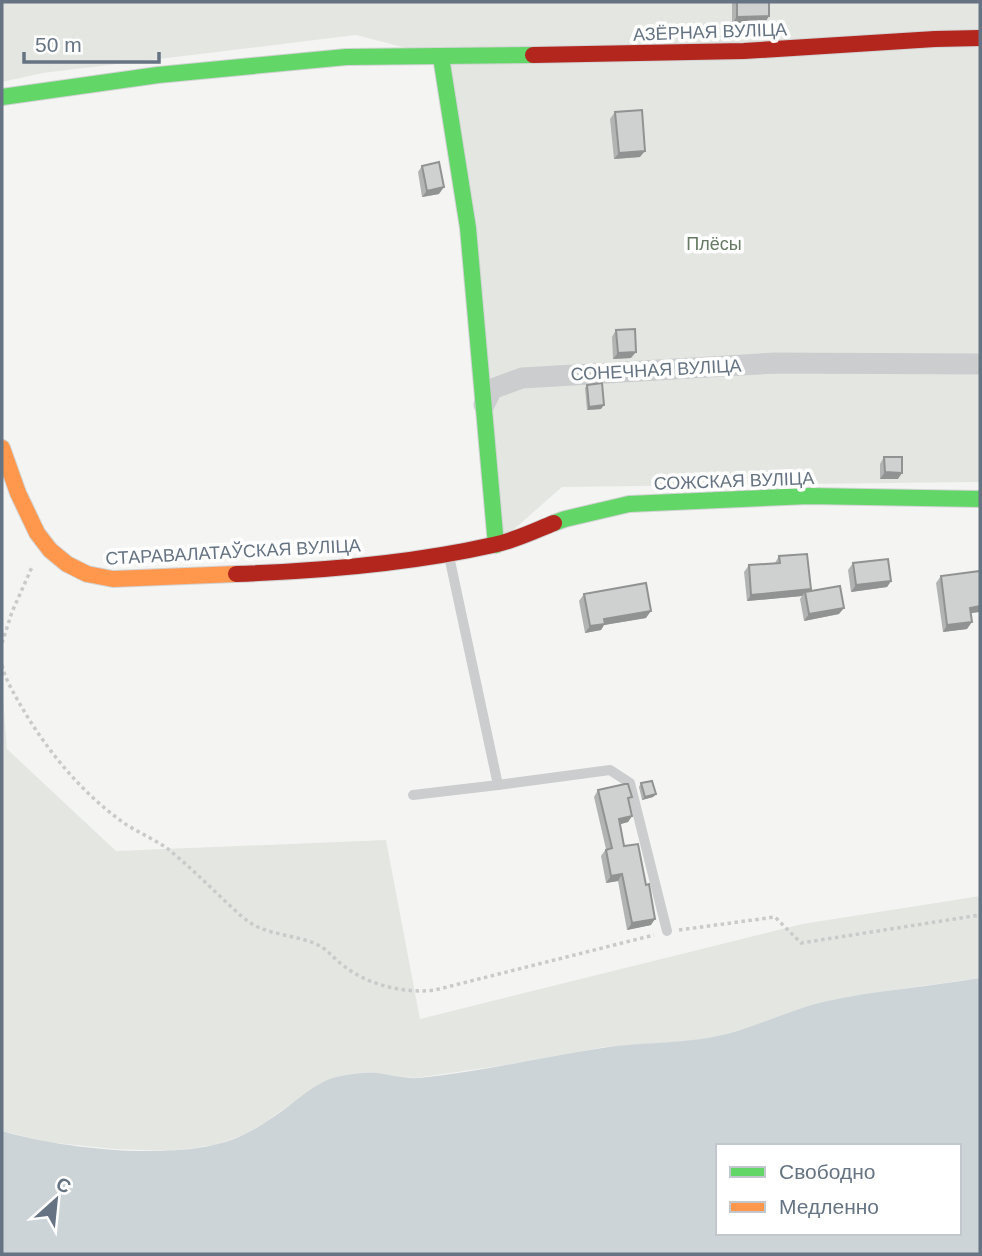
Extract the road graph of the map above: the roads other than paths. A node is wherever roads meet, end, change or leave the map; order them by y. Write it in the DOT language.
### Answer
graph roads {
  1 [pos="980,38"];
  2 [pos="441,57"];
  3 [pos="2,97"];
  4 [pos="980,365"];
  5 [pos="484,405"];
  6 [pos="2,448"];
  7 [pos="980,499"];
  8 [pos="496,545"];
  9 [pos="448,553"];
  10 [pos="498,785"];
  11 [pos="412,795"];
  12 [pos="667,931"];
  1 -- 2 [label="street, АЗЁРНАЯ ВУЛІЦА"];
  2 -- 3 [label="street, АЗЁРНАЯ ВУЛІЦА"];
  2 -- 5 [label="street"];
  4 -- 5 [label="street, СОНЕЧНАЯ ВУЛІЦА"];
  5 -- 8 [label="street"];
  6 -- 9 [label="street, СТАРАВАЛАТАЎСКАЯ ВУЛІЦА"];
  7 -- 8 [label="street, СОЖСКАЯ ВУЛІЦА"];
  8 -- 9 [label="street, СТАРАВАЛАТАЎСКАЯ ВУЛІЦА"];
  9 -- 10 [label="lane"];
  10 -- 11 [label="lane"];
  10 -- 12 [label="lane"];
}
